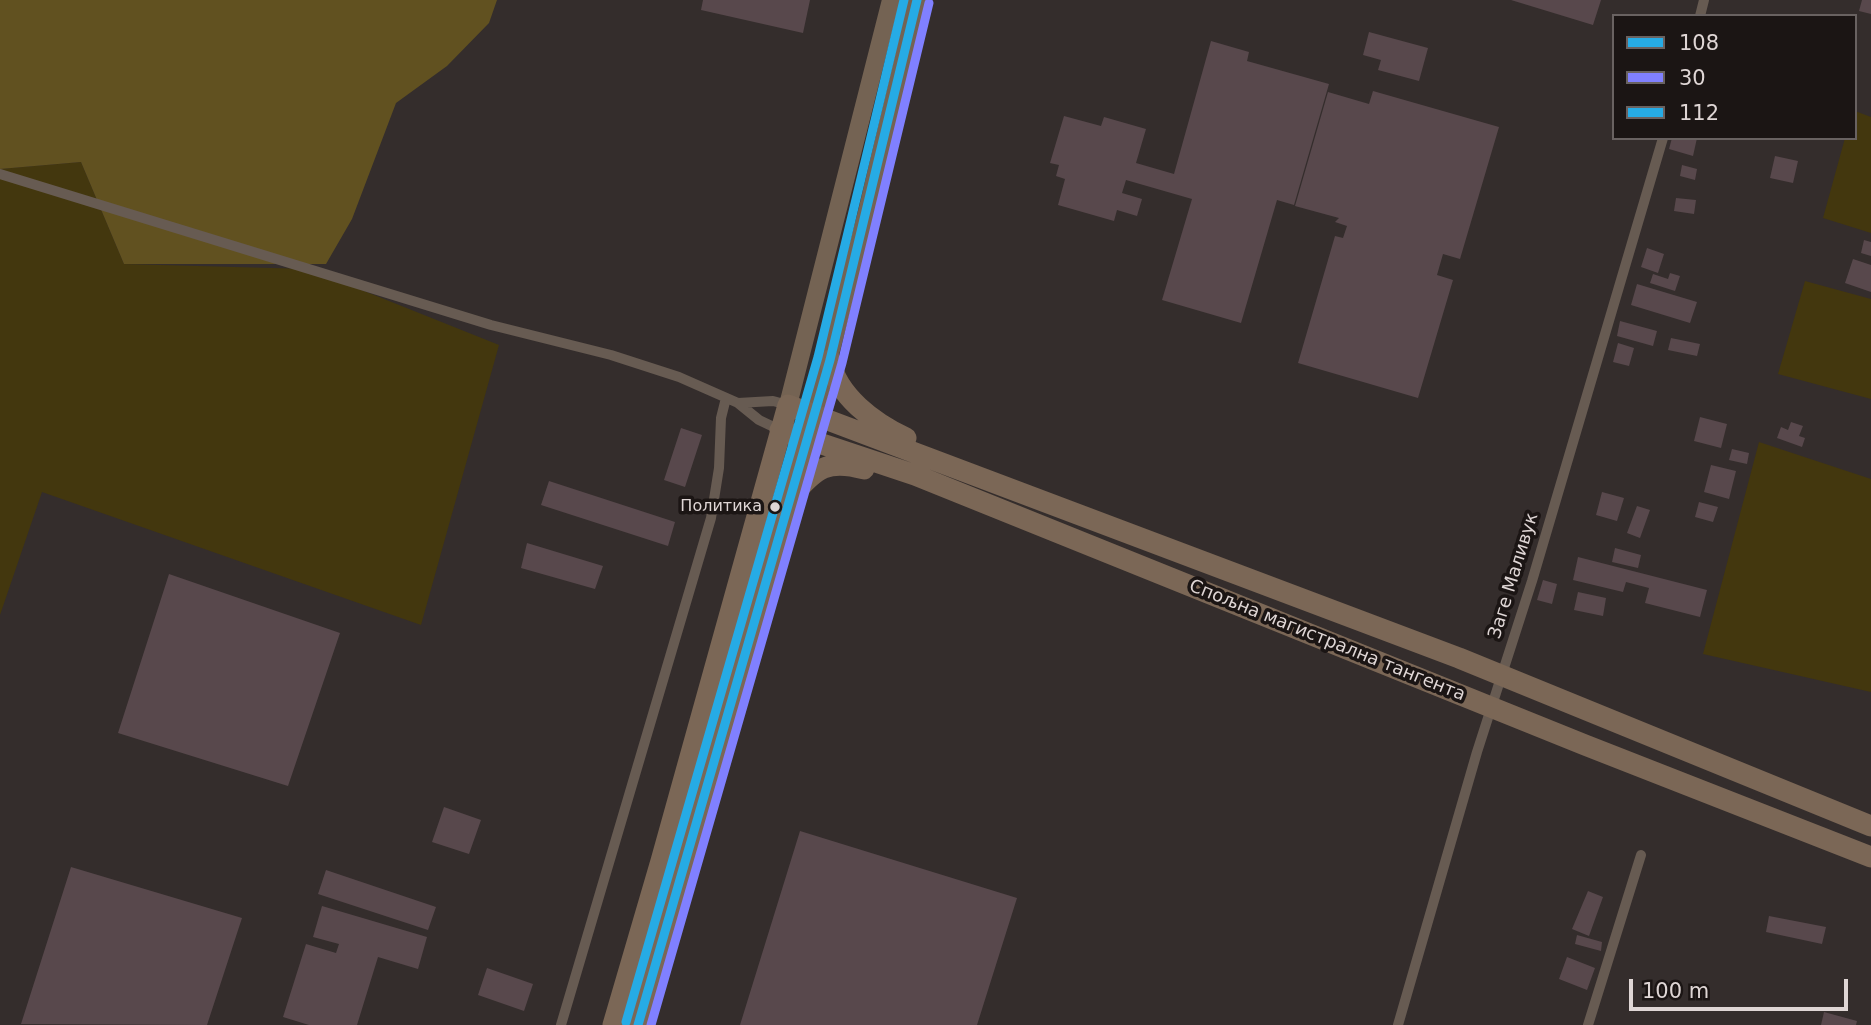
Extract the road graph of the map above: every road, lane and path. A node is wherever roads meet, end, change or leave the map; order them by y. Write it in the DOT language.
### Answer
graph roads {
  1 [pos="891,0"];
  2 [pos="917,0"];
  3 [pos="1662,140"];
  4 [pos="0,174"];
  5 [pos="830,360"];
  6 [pos="726,398"];
  7 [pos="738,403"];
  8 [pos="788,405"];
  9 [pos="814,415"];
  10 [pos="780,430"];
  11 [pos="807,439"];
  12 [pos="952,467"];
  13 [pos="915,475"];
  14 [pos="790,499"];
  15 [pos="1501,675"];
  16 [pos="1491,707"];
  17 [pos="1871,826"];
  18 [pos="1642,855"];
  19 [pos="1871,857"];
  20 [pos="561,1025"];
  21 [pos="613,1025"];
  22 [pos="638,1025"];
  23 [pos="1398,1025"];
  24 [pos="1588,1025"];
  1 -- 8 [label="main road"];
  2 -- 5 [label="main road"];
  3 -- 15 [label="street, Заге Маливук"];
  4 -- 6 [label="street"];
  5 -- 9 [label="main road"];
  5 -- 12 [label="highway"];
  6 -- 7 [label="street"];
  6 -- 20 [label="street"];
  7 -- 8 [label="street"];
  7 -- 10 [label="street"];
  8 -- 9 [label="highway, Спољна магистрална тангента"];
  8 -- 10 [label="highway"];
  9 -- 11 [label="highway"];
  9 -- 12 [label="highway, Спољна магистрална тангента"];
  10 -- 11 [label="highway, Спољна магистрална тангента"];
  10 -- 21 [label="highway"];
  11 -- 13 [label="highway, Спољна магистрална тангента"];
  11 -- 14 [label="highway"];
  12 -- 15 [label="highway, Спољна магистрална тангента"];
  13 -- 14 [label="highway"];
  13 -- 16 [label="highway, Спољна магистрална тангента"];
  14 -- 22 [label="highway"];
  15 -- 16 [label="street, Заге Маливук"];
  15 -- 17 [label="highway, Спољна магистрална тангента"];
  16 -- 19 [label="highway, Спољна магистрална тангента"];
  16 -- 23 [label="street, Заге Маливук"];
  18 -- 24 [label="street"];
}
